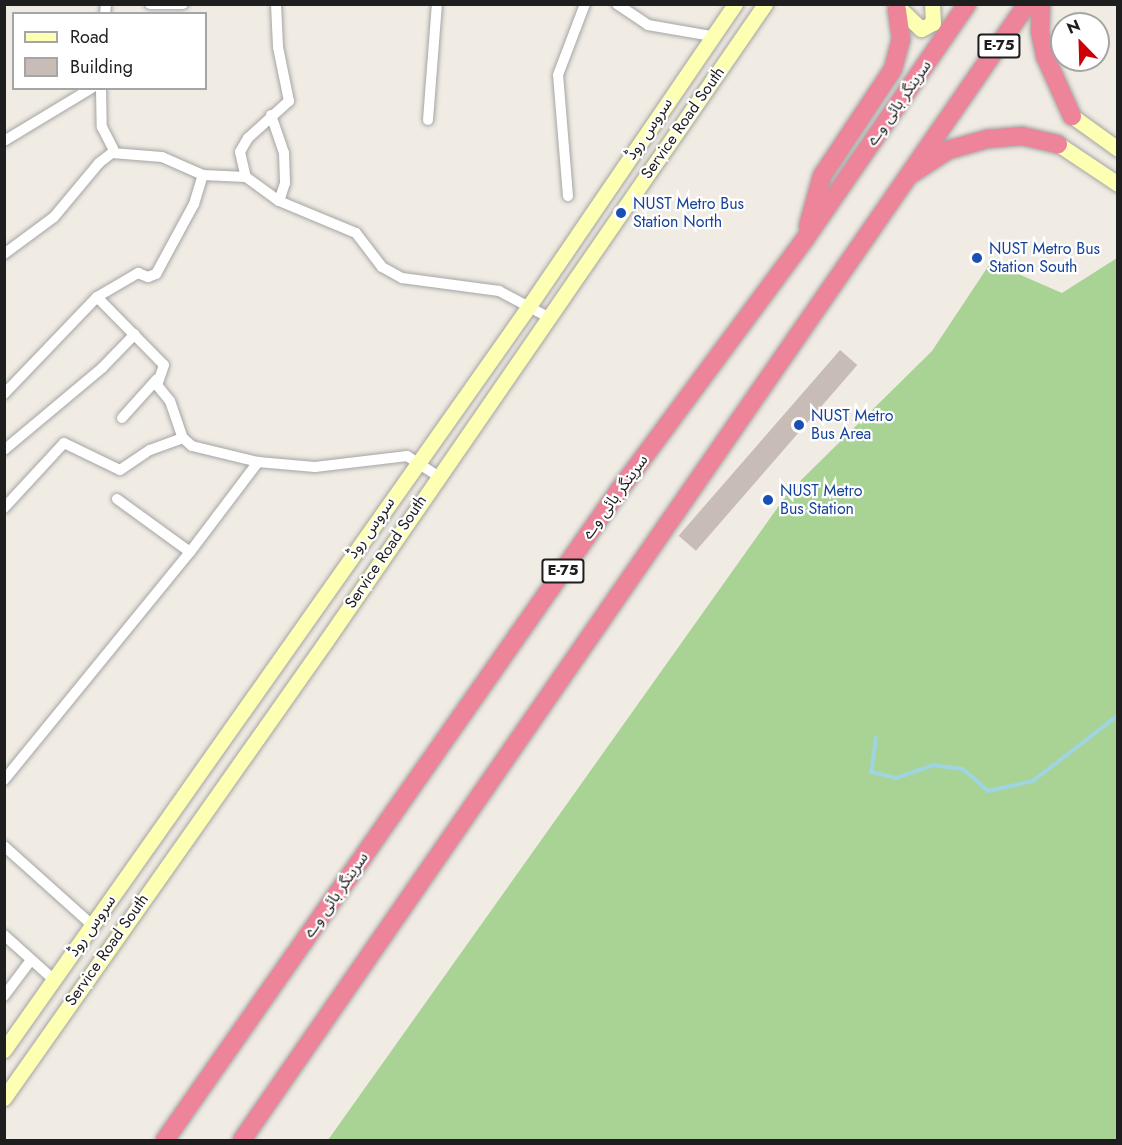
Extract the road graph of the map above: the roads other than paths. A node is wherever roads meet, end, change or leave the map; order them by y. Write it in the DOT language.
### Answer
graph roads {
  1 [pos="150,4"];
  2 [pos="183,4"];
  3 [pos="276,4"];
  4 [pos="437,4"];
  5 [pos="585,4"];
  6 [pos="617,4"];
  7 [pos="735,4"];
  8 [pos="765,4"];
  9 [pos="932,4"];
  10 [pos="967,4"];
  11 [pos="1027,4"];
  12 [pos="1041,4"];
  13 [pos="899,10"];
  14 [pos="712,36"];
  15 [pos="89,90"];
  16 [pos="101,90"];
  17 [pos="271,115"];
  18 [pos="1072,117"];
  19 [pos="428,120"];
  20 [pos="4,141"];
  21 [pos="1058,144"];
  22 [pos="113,149"];
  23 [pos="1118,149"];
  24 [pos="203,175"];
  25 [pos="246,177"];
  26 [pos="904,179"];
  27 [pos="1118,184"];
  28 [pos="568,196"];
  29 [pos="279,201"];
  30 [pos="805,239"];
  31 [pos="4,254"];
  32 [pos="97,297"];
  33 [pos="529,306"];
  34 [pos="548,317"];
  35 [pos="135,334"];
  36 [pos="157,379"];
  37 [pos="4,394"];
  38 [pos="456,405"];
  39 [pos="479,416"];
  40 [pos="122,418"];
  41 [pos="183,438"];
  42 [pos="4,450"];
  43 [pos="417,460"];
  44 [pos="258,462"];
  45 [pos="438,476"];
  46 [pos="117,498"];
  47 [pos="4,508"];
  48 [pos="190,552"];
  49 [pos="4,780"];
  50 [pos="4,846"];
  51 [pos="92,924"];
  52 [pos="4,935"];
  53 [pos="31,960"];
  54 [pos="54,980"];
  55 [pos="4,996"];
  56 [pos="4,1050"];
  57 [pos="4,1098"];
  58 [pos="165,1140"];
  59 [pos="242,1140"];
  1 -- 2 [label="street"];
  3 -- 17 [label="street"];
  4 -- 19 [label="street"];
  5 -- 28 [label="street"];
  6 -- 14 [label="street"];
  7 -- 14 [label="main road, سروس روڈ"];
  8 -- 34 [label="main road, Service Road South"];
  9 -- 13 [label="main road"];
  10 -- 30 [label="highway, سرینگر ہائی وے / E-75"];
  11 -- 26 [label="highway, E-75"];
  12 -- 18 [label="highway"];
  13 -- 30 [label="highway"];
  14 -- 33 [label="main road, سروس روڈ"];
  15 -- 20 [label="street"];
  16 -- 22 [label="street"];
  17 -- 25 [label="street"];
  17 -- 29 [label="street"];
  18 -- 23 [label="main road"];
  21 -- 26 [label="highway"];
  21 -- 27 [label="main road"];
  24 -- 25 [label="street"];
  24 -- 31 [label="street"];
  24 -- 32 [label="street"];
  25 -- 29 [label="street"];
  26 -- 59 [label="highway, E-75"];
  29 -- 33 [label="street"];
  30 -- 58 [label="highway, سرینگر ہائی وے / E-75"];
  32 -- 35 [label="street"];
  32 -- 37 [label="street"];
  33 -- 34 [label="street"];
  33 -- 38 [label="main road, سروس روڈ"];
  34 -- 39 [label="main road, Service Road South"];
  35 -- 36 [label="street"];
  35 -- 42 [label="street"];
  36 -- 40 [label="street"];
  36 -- 41 [label="street"];
  38 -- 39 [label="main road"];
  38 -- 43 [label="main road, سروس روڈ"];
  39 -- 45 [label="main road, Service Road South"];
  41 -- 44 [label="street"];
  41 -- 47 [label="street"];
  43 -- 44 [label="street"];
  43 -- 45 [label="street"];
  43 -- 51 [label="main road, سروس روڈ"];
  44 -- 48 [label="street"];
  45 -- 57 [label="main road, Service Road South"];
  46 -- 48 [label="street"];
  48 -- 49 [label="street"];
  50 -- 51 [label="street"];
  51 -- 54 [label="main road, سروس روڈ"];
  52 -- 53 [label="street"];
  53 -- 54 [label="street"];
  53 -- 55 [label="street"];
  54 -- 56 [label="main road, سروس روڈ"];
}
